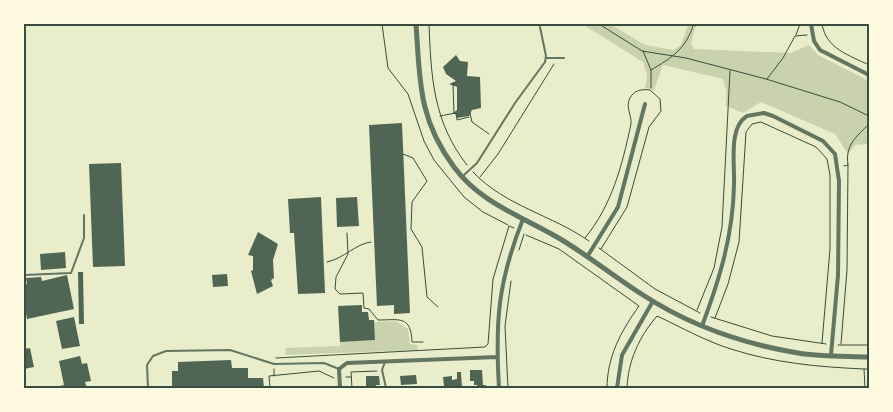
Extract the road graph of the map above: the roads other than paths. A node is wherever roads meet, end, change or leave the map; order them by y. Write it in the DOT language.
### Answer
graph roads {
  1 [pos="416,24"];
  2 [pos="811,24"];
  3 [pos="540,27"];
  4 [pos="546,58"];
  5 [pos="564,58"];
  6 [pos="869,75"];
  7 [pos="645,104"];
  8 [pos="462,177"];
  9 [pos="84,215"];
  10 [pos="523,219"];
  11 [pos="587,257"];
  12 [pos="24,275"];
  13 [pos="653,302"];
  14 [pos="702,326"];
  15 [pos="831,355"];
  16 [pos="497,356"];
  17 [pos="869,356"];
  18 [pos="385,362"];
  19 [pos="339,369"];
  20 [pos="148,388"];
  21 [pos="340,388"];
  22 [pos="386,388"];
  23 [pos="499,388"];
  24 [pos="617,388"];
  1 -- 8 [label="street"];
  2 -- 6 [label="street"];
  3 -- 4 [label="lane"];
  4 -- 5 [label="lane"];
  4 -- 8 [label="lane"];
  7 -- 11 [label="street"];
  8 -- 10 [label="street"];
  9 -- 12 [label="lane"];
  10 -- 11 [label="street"];
  10 -- 16 [label="street"];
  11 -- 13 [label="street"];
  13 -- 14 [label="street"];
  13 -- 24 [label="street"];
  14 -- 15 [label="street"];
  14 -- 15 [label="street"];
  15 -- 17 [label="street"];
  16 -- 18 [label="street"];
  16 -- 23 [label="street"];
  18 -- 19 [label="street"];
  18 -- 22 [label="lane"];
  19 -- 20 [label="lane"];
  19 -- 21 [label="street"];
}
